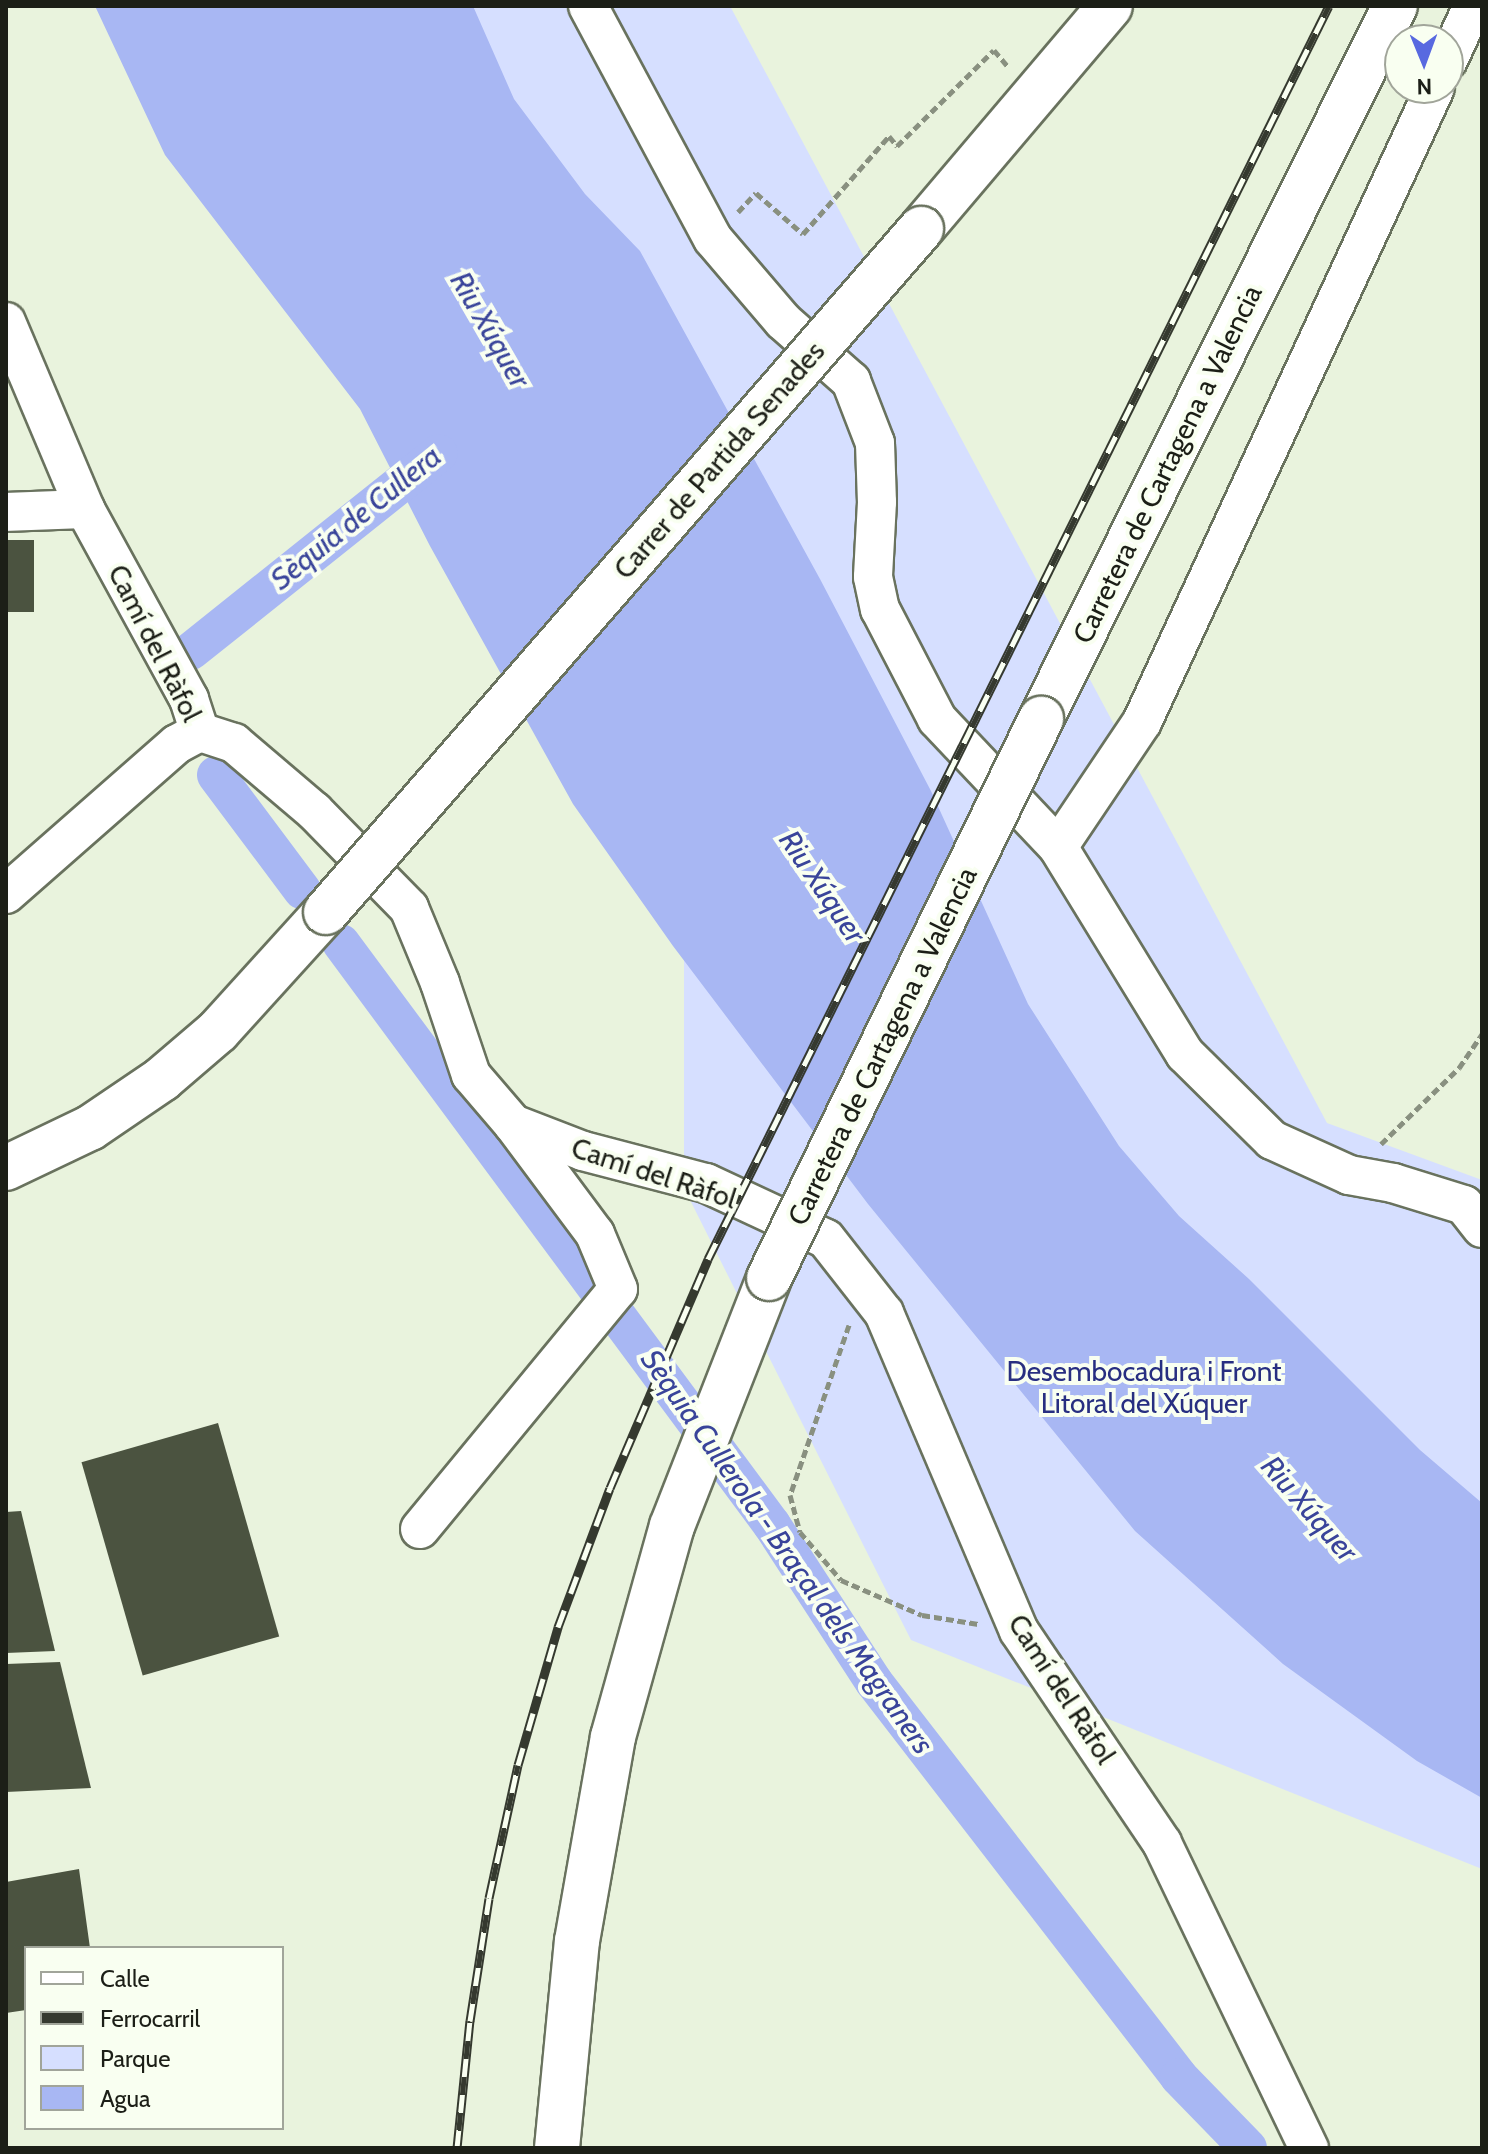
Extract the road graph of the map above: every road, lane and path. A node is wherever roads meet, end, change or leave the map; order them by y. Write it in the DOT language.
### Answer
graph roads {
  1 [pos="588,6"];
  2 [pos="1110,6"];
  3 [pos="1395,6"];
  4 [pos="1473,6"];
  5 [pos="1464,25"];
  6 [pos="1033,97"];
  7 [pos="1428,104"];
  8 [pos="713,239"];
  9 [pos="6,322"];
  10 [pos="85,509"];
  11 [pos="6,512"];
  12 [pos="200,732"];
  13 [pos="1058,847"];
  14 [pos="6,894"];
  15 [pos="1482,1034"];
  16 [pos="513,1124"];
  17 [pos="6,1168"];
  18 [pos="1349,1175"];
  19 [pos="1482,1228"];
  20 [pos="862,1285"];
  21 [pos="420,1529"];
  22 [pos="1019,1631"];
  23 [pos="557,2148"];
  24 [pos="1309,2148"];
  1 -- 8 [label="street"];
  2 -- 6 [label="main road, Carrer de Partida Senades"];
  3 -- 23 [label="main road, Carretera de Cartagena a Valencia, bridge"];
  4 -- 5 [label="street"];
  6 -- 8 [label="path"];
  6 -- 17 [label="main road, Carrer de Partida Senades, bridge"];
  7 -- 13 [label="street"];
  8 -- 13 [label="street"];
  9 -- 10 [label="street, Camí del Ràfol"];
  10 -- 11 [label="street"];
  10 -- 12 [label="street, Camí del Ràfol"];
  12 -- 14 [label="street"];
  12 -- 16 [label="street, Camí del Ràfol"];
  13 -- 18 [label="street"];
  15 -- 18 [label="path"];
  16 -- 20 [label="street, Camí del Ràfol"];
  16 -- 21 [label="street"];
  18 -- 19 [label="street"];
  20 -- 22 [label="street, Camí del Ràfol"];
  20 -- 22 [label="path"];
  22 -- 24 [label="street, Camí del Ràfol"];
}
